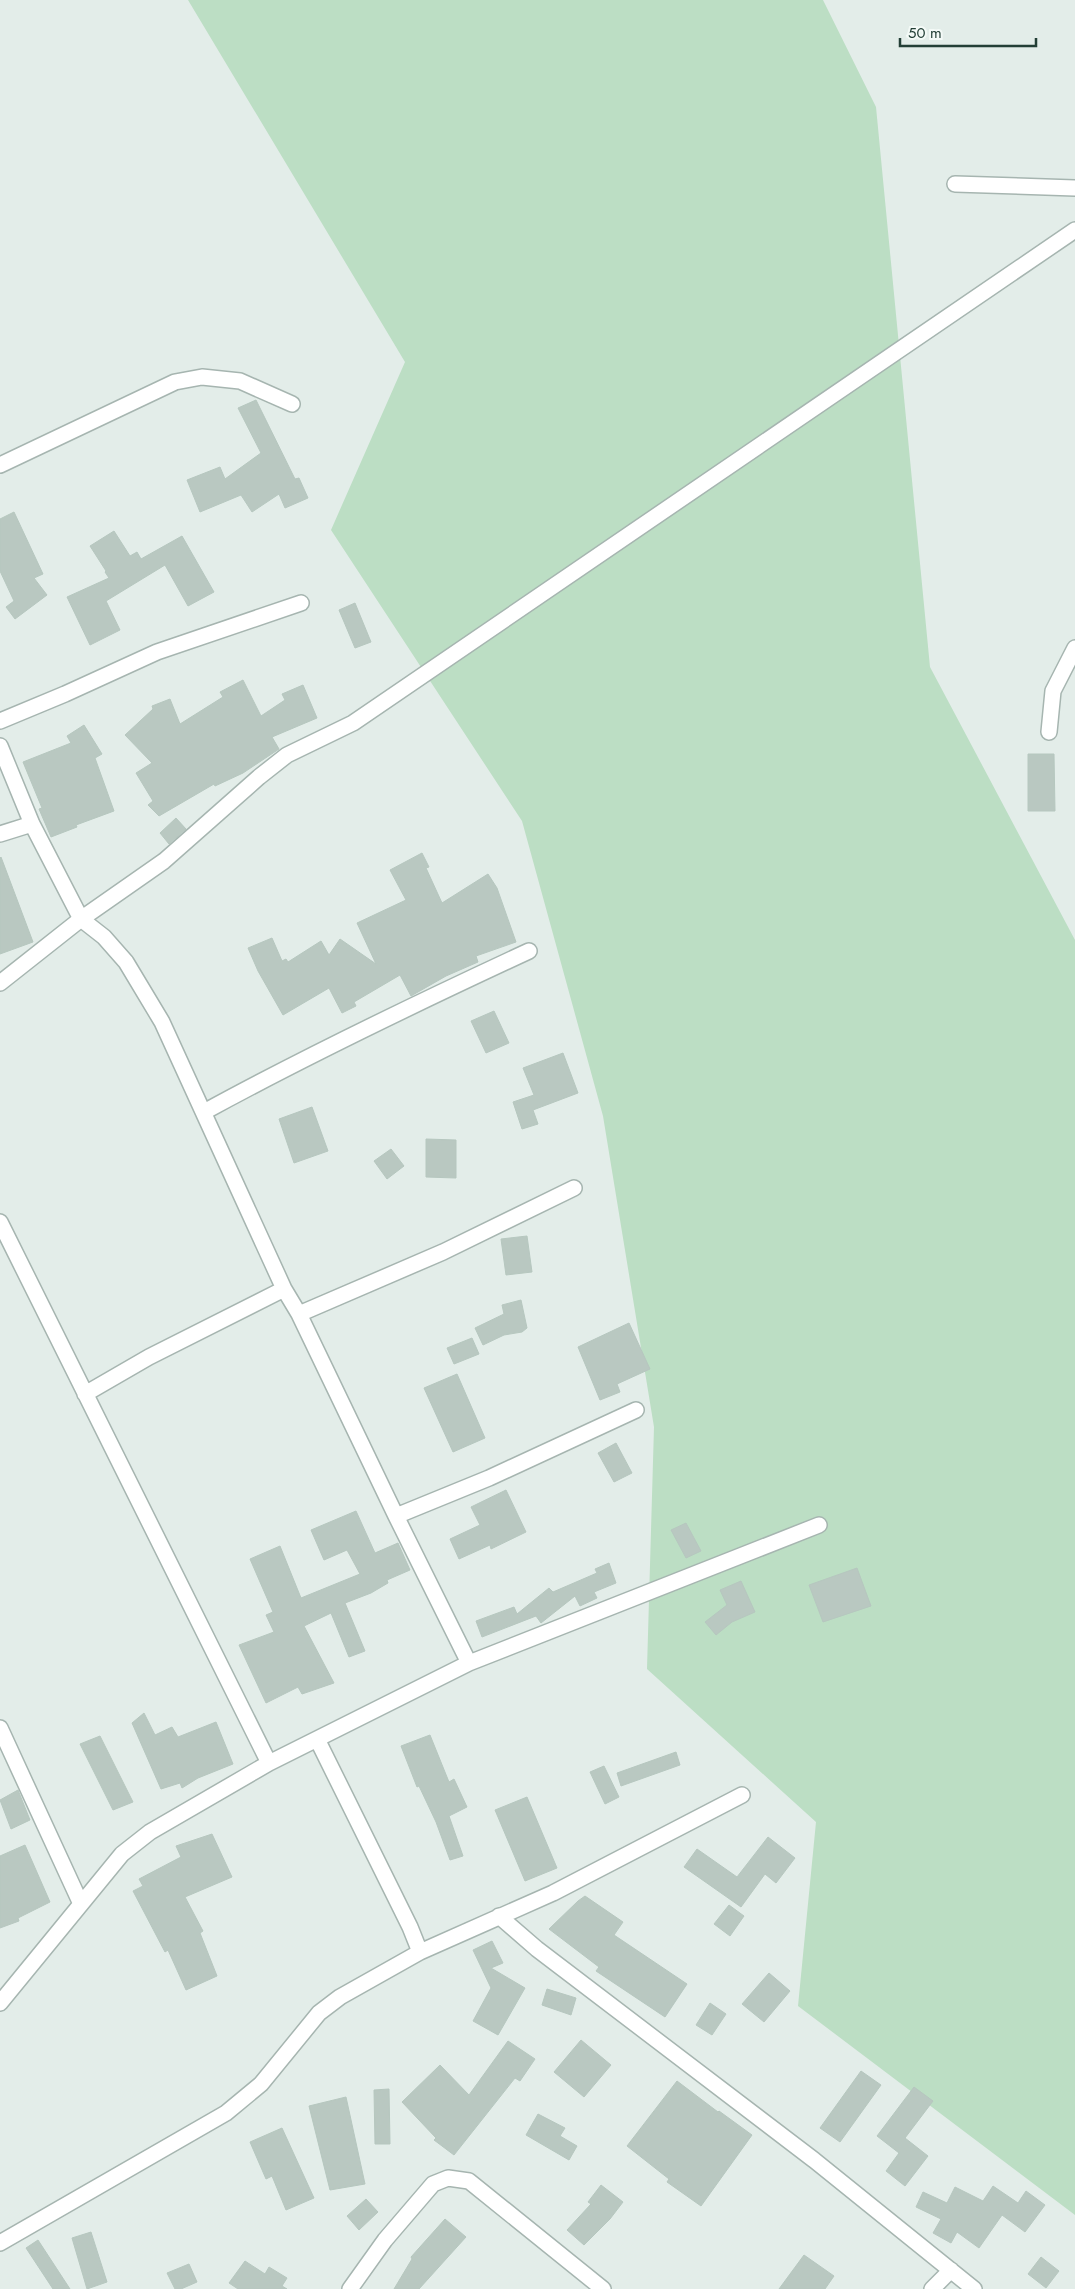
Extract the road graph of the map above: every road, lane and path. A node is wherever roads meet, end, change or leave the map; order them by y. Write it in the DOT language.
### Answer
graph roads {
  1 [pos="955,184"];
  2 [pos="1075,188"];
  3 [pos="1075,230"];
  4 [pos="292,404"];
  5 [pos="0,465"];
  6 [pos="301,603"];
  7 [pos="1075,648"];
  8 [pos="0,720"];
  9 [pos="1049,732"];
  10 [pos="0,746"];
  11 [pos="32,824"];
  12 [pos="0,834"];
  13 [pos="81,919"];
  14 [pos="529,951"];
  15 [pos="0,983"];
  16 [pos="204,1112"];
  17 [pos="574,1188"];
  18 [pos="0,1222"];
  19 [pos="284,1289"];
  20 [pos="299,1314"];
  21 [pos="85,1394"];
  22 [pos="636,1410"];
  23 [pos="396,1516"];
  24 [pos="819,1525"];
  25 [pos="469,1663"];
  26 [pos="0,1728"];
  27 [pos="317,1739"];
  28 [pos="269,1763"];
  29 [pos="742,1795"];
  30 [pos="81,1904"];
  31 [pos="499,1916"];
  32 [pos="420,1952"];
  33 [pos="0,2003"];
  34 [pos="0,2243"];
  35 [pos="951,2270"];
  36 [pos="350,2289"];
  37 [pos="603,2289"];
  38 [pos="932,2289"];
  39 [pos="974,2289"];
  1 -- 2 [label="street"];
  3 -- 13 [label="street"];
  4 -- 5 [label="street"];
  6 -- 8 [label="street"];
  7 -- 9 [label="street"];
  10 -- 11 [label="street"];
  11 -- 12 [label="street"];
  11 -- 13 [label="street"];
  13 -- 15 [label="street"];
  13 -- 16 [label="street"];
  14 -- 16 [label="street"];
  16 -- 19 [label="street"];
  17 -- 20 [label="street"];
  18 -- 21 [label="street"];
  19 -- 20 [label="street"];
  19 -- 21 [label="street"];
  20 -- 23 [label="street"];
  21 -- 28 [label="street"];
  22 -- 23 [label="street"];
  23 -- 25 [label="street"];
  24 -- 25 [label="street"];
  25 -- 27 [label="street"];
  26 -- 30 [label="street"];
  27 -- 28 [label="street"];
  27 -- 32 [label="street"];
  28 -- 30 [label="street"];
  29 -- 31 [label="street"];
  30 -- 33 [label="street"];
  31 -- 32 [label="street"];
  31 -- 35 [label="street"];
  32 -- 34 [label="street"];
  35 -- 38 [label="street"];
  35 -- 39 [label="street"];
  36 -- 37 [label="street"];
}
